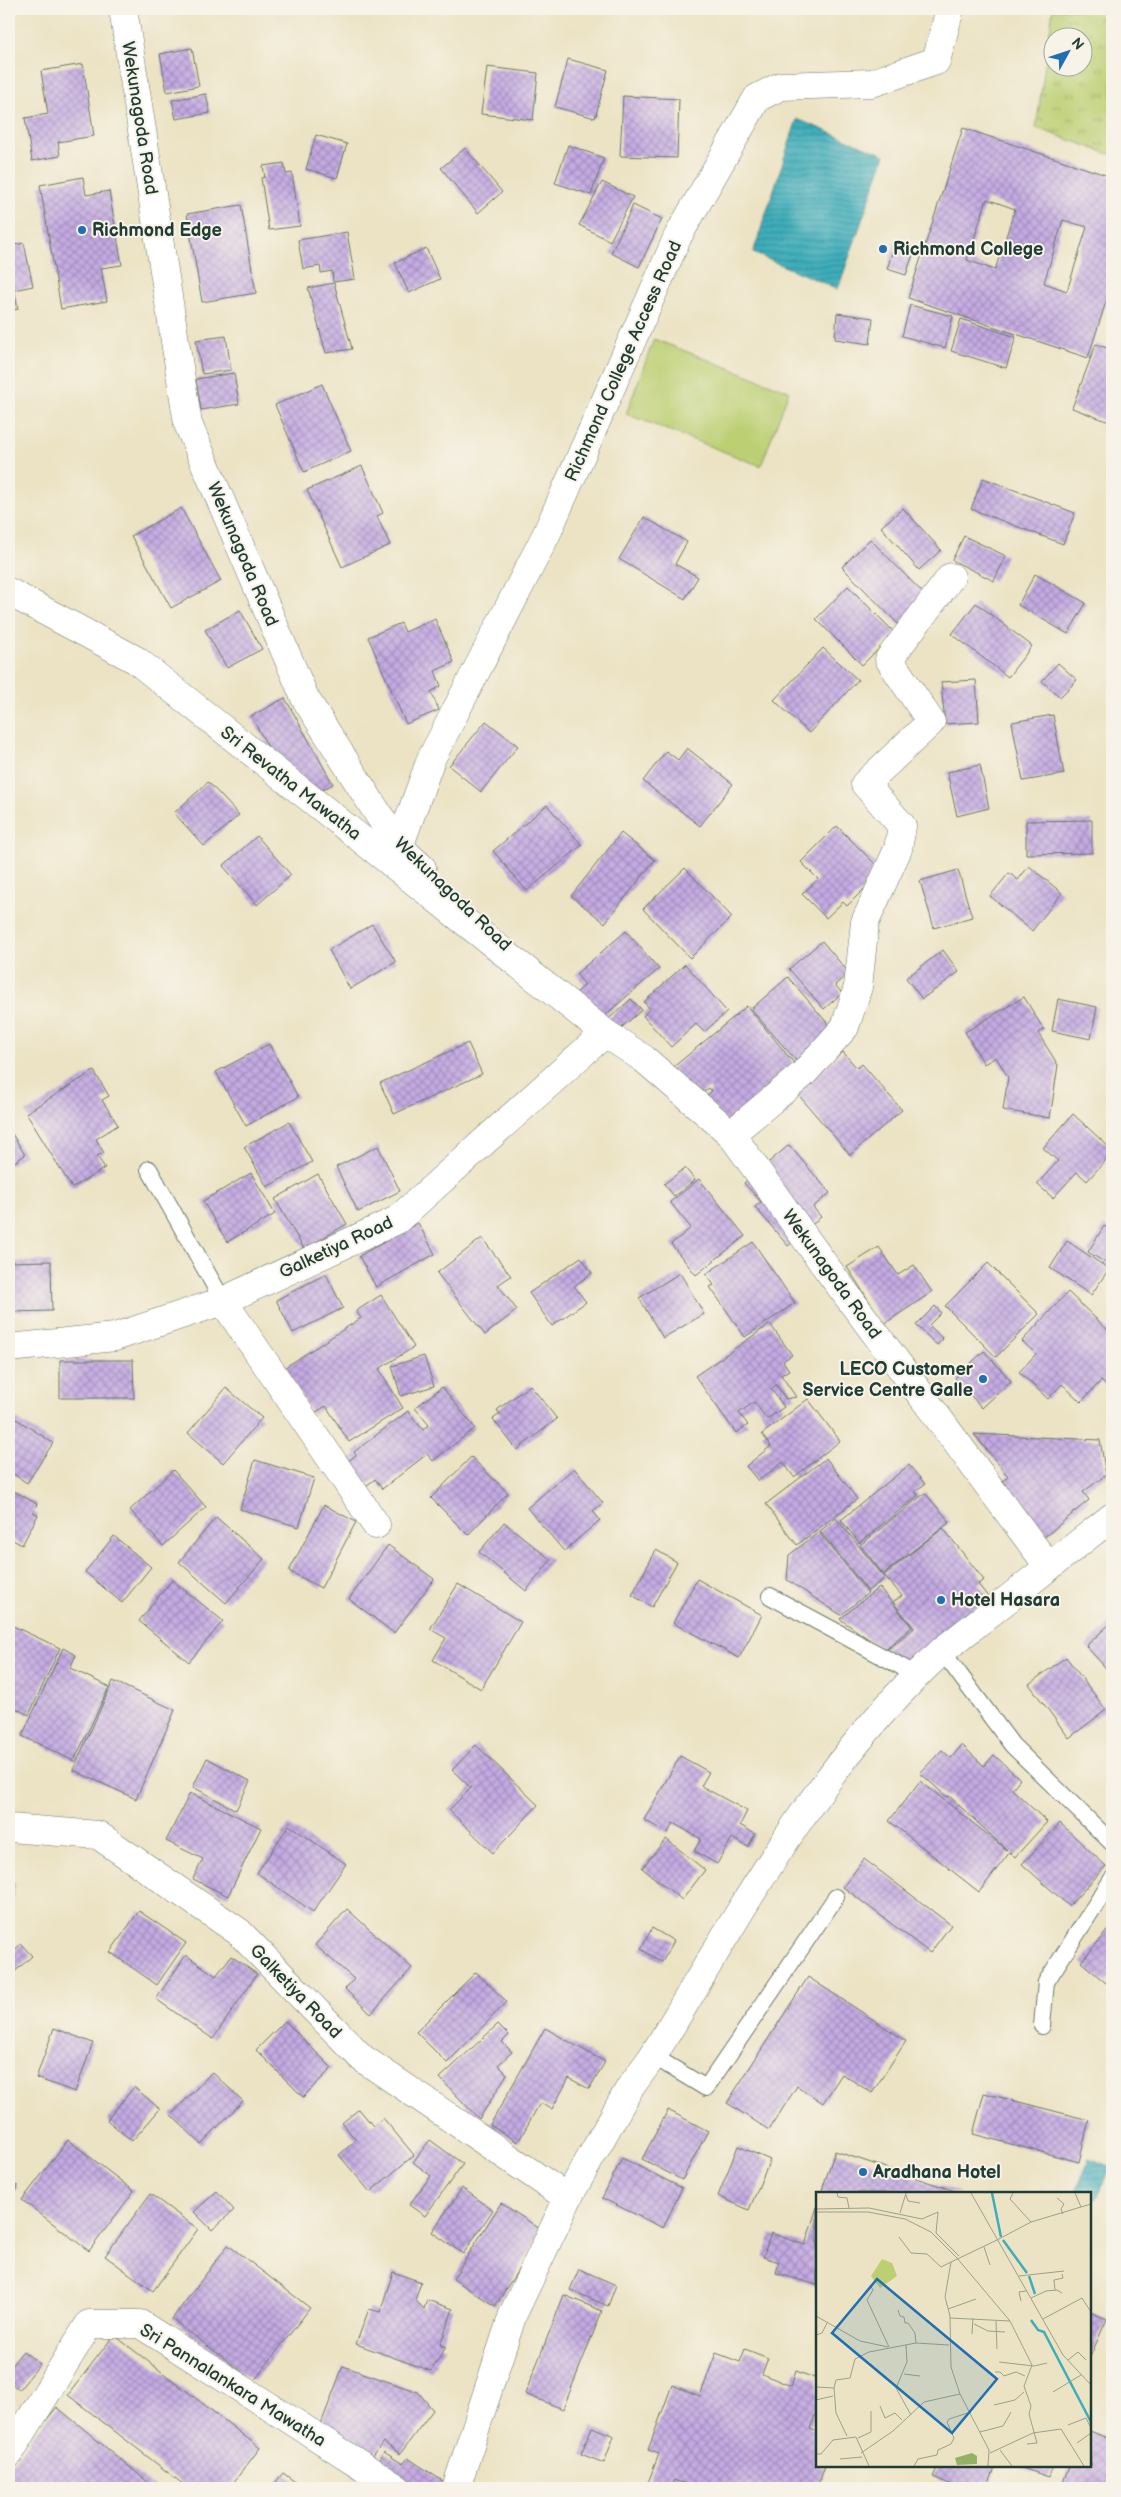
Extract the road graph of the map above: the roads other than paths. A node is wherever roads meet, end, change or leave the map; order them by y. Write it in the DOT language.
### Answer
graph roads {
  1 [pos="123,9"];
  2 [pos="950,9"];
  3 [pos="951,577"];
  4 [pos="9,592"];
  5 [pos="399,847"];
  6 [pos="566,1002"];
  7 [pos="605,1033"];
  8 [pos="731,1134"];
  9 [pos="150,1169"];
  10 [pos="223,1301"];
  11 [pos="9,1348"];
  12 [pos="1112,1517"];
  13 [pos="376,1525"];
  14 [pos="1049,1567"];
  15 [pos="770,1596"];
  16 [pos="942,1651"];
  17 [pos="917,1675"];
  18 [pos="9,1828"];
  19 [pos="1112,1843"];
  20 [pos="1112,1879"];
  21 [pos="836,1897"];
  22 [pos="1042,2026"];
  23 [pos="653,2056"];
  24 [pos="568,2198"];
  25 [pos="9,2454"];
  26 [pos="397,2488"];
  27 [pos="456,2488"];
  1 -- 5 [label="street, Wekunagoda Road"];
  2 -- 5 [label="street, Richmond College Access Road"];
  3 -- 8 [label="street"];
  4 -- 6 [label="street, Sri Revatha Mawatha"];
  5 -- 6 [label="street, Wekunagoda Road"];
  6 -- 7 [label="street, Sri Revatha Mawatha"];
  7 -- 8 [label="street, Wekunagoda Road"];
  7 -- 10 [label="street, Galketiya Road"];
  8 -- 14 [label="street, Wekunagoda Road"];
  9 -- 10 [label="lane"];
  10 -- 11 [label="street, Galketiya Road"];
  10 -- 13 [label="street"];
  12 -- 14 [label="street"];
  14 -- 16 [label="street"];
  15 -- 17 [label="lane"];
  16 -- 17 [label="street"];
  16 -- 19 [label="lane"];
  17 -- 23 [label="street"];
  18 -- 24 [label="street, Galketiya Road"];
  20 -- 22 [label="lane"];
  21 -- 23 [label="lane"];
  23 -- 24 [label="street"];
  24 -- 27 [label="street"];
  25 -- 26 [label="street, Sri Pannalankara Mawatha"];
}
